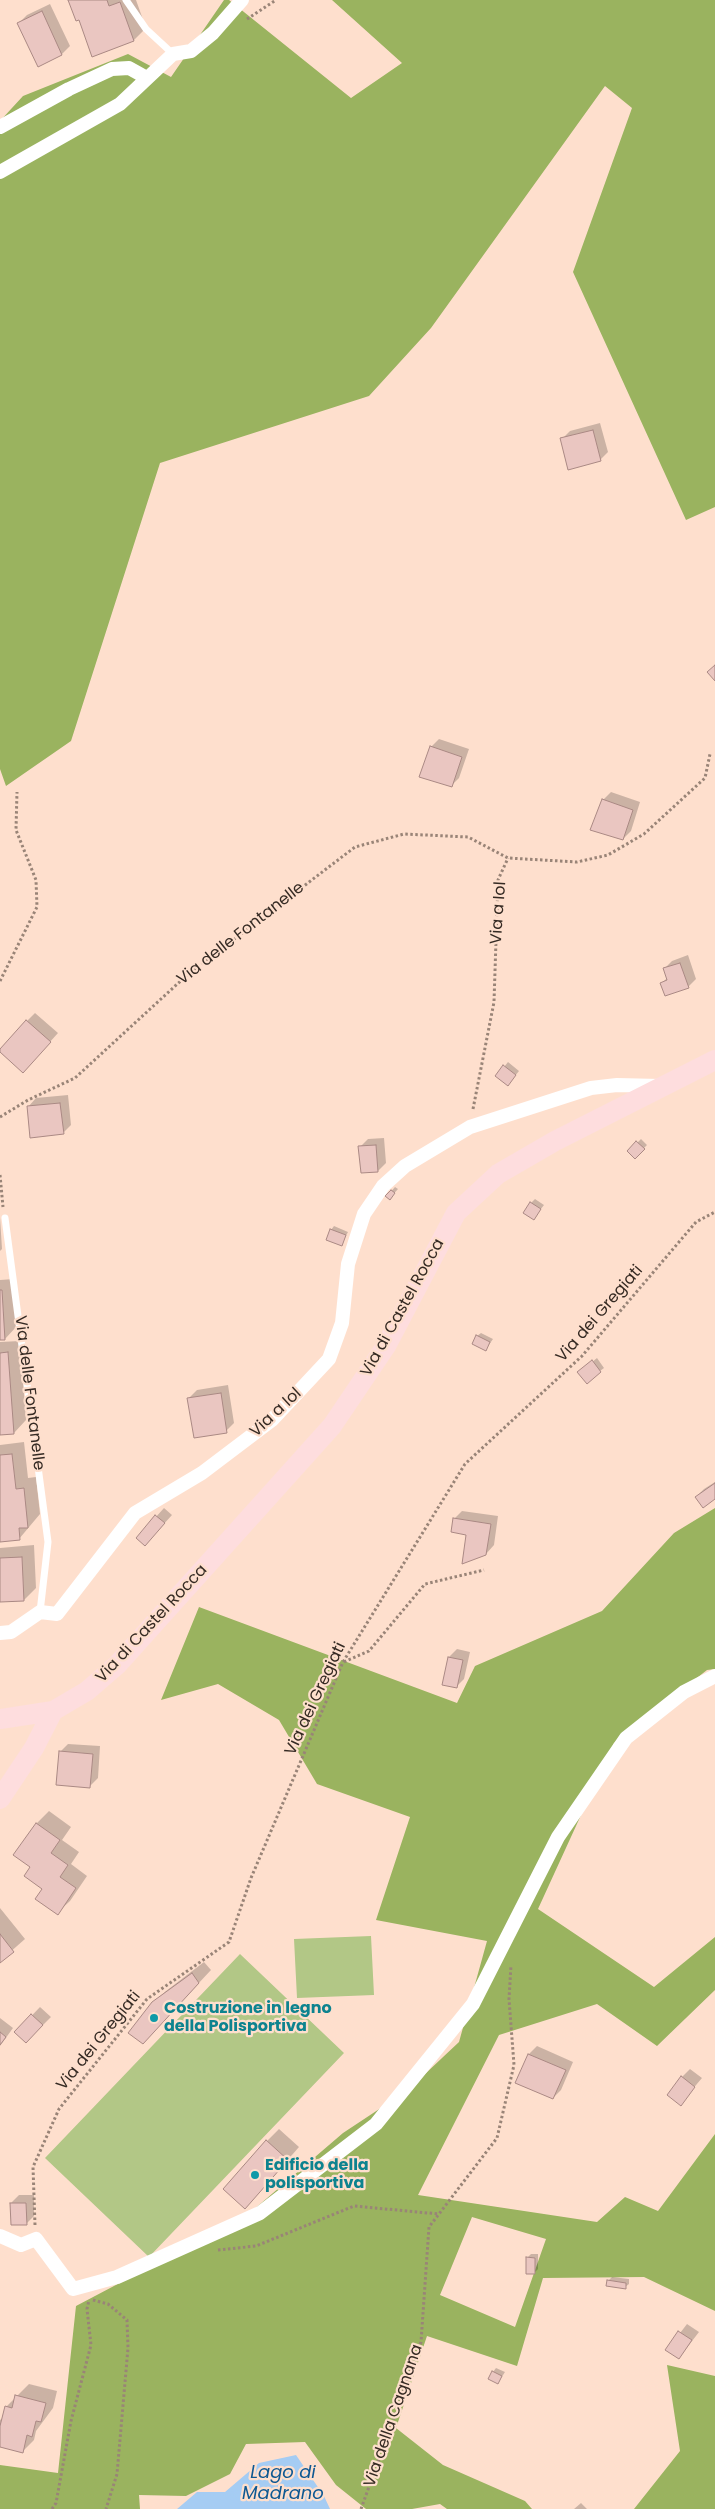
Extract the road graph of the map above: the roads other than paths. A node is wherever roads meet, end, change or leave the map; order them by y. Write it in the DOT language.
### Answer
graph roads {
  1 [pos="126,0"];
  2 [pos="242,0"];
  3 [pos="173,54"];
  4 [pos="147,78"];
  5 [pos="0,128"];
  6 [pos="0,172"];
  7 [pos="715,1060"];
  8 [pos="666,1086"];
  9 [pos="4,1218"];
  10 [pos="40,1612"];
  11 [pos="0,1633"];
  12 [pos="715,1676"];
  13 [pos="53,1711"];
  14 [pos="0,1719"];
  15 [pos="1,1792"];
  16 [pos="0,2236"];
  1 -- 3 [label="lane"];
  2 -- 3 [label="street"];
  3 -- 4 [label="street"];
  4 -- 5 [label="street"];
  4 -- 6 [label="street"];
  7 -- 8 [label="main road, Via di Castel Rocca"];
  8 -- 10 [label="street, Via a Iol"];
  8 -- 13 [label="main road, Via di Castel Rocca"];
  9 -- 10 [label="lane, Via delle Fontanelle"];
  10 -- 11 [label="street, Via a Iol"];
  12 -- 16 [label="street"];
  13 -- 14 [label="main road, Via di Castel Rocca"];
  13 -- 15 [label="main road"];
}
